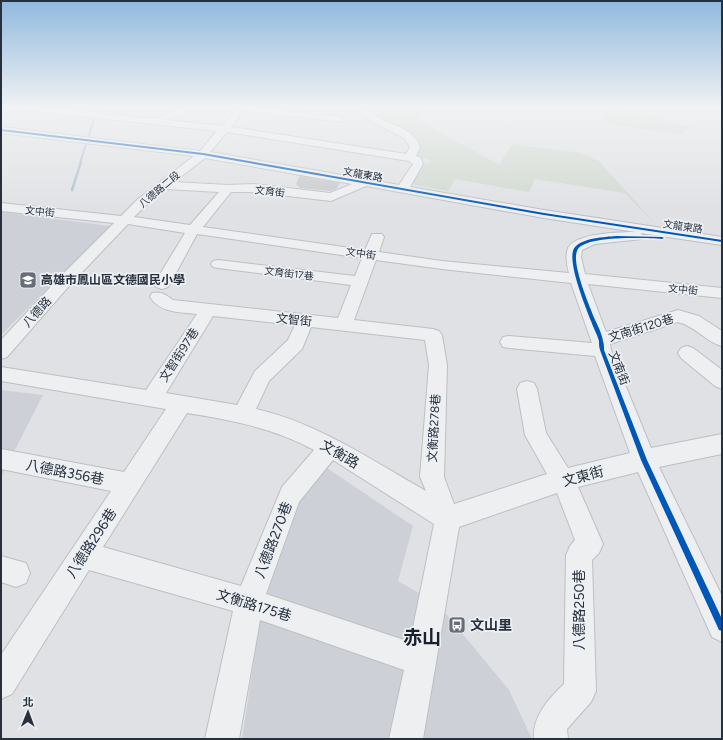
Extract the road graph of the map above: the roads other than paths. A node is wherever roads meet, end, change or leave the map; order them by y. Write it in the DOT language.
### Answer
graph roads {
  1 [pos="100,142"];
  2 [pos="214,142"];
  3 [pos="299,142"];
  4 [pos="333,142"];
  5 [pos="412,142"];
  6 [pos="331,147"];
  7 [pos="203,154"];
  8 [pos="410,158"];
  9 [pos="363,183"];
  10 [pos="164,185"];
  11 [pos="228,189"];
  12 [pos="402,190"];
  13 [pos="1,207"];
  14 [pos="124,220"];
  15 [pos="193,230"];
  16 [pos="377,237"];
  17 [pos="722,241"];
  18 [pos="370,255"];
  19 [pos="218,264"];
  20 [pos="578,279"];
  21 [pos="360,282"];
  22 [pos="722,293"];
  23 [pos="208,310"];
  24 [pos="305,321"];
  25 [pos="344,325"];
  26 [pos="433,336"];
  27 [pos="722,340"];
  28 [pos="509,342"];
  29 [pos="601,345"];
  30 [pos="1,352"];
  31 [pos="687,353"];
  32 [pos="1,374"];
  33 [pos="722,381"];
  34 [pos="527,389"];
  35 [pos="151,399"];
  36 [pos="181,404"];
  37 [pos="243,415"];
  38 [pos="722,444"];
  39 [pos="330,447"];
  40 [pos="1,459"];
  41 [pos="644,460"];
  42 [pos="563,480"];
  43 [pos="130,484"];
  44 [pos="448,518"];
  45 [pos="83,556"];
  46 [pos="249,602"];
  47 [pos="722,628"];
  48 [pos="422,661"];
  49 [pos="1,683"];
  50 [pos="222,739"];
  51 [pos="406,739"];
  52 [pos="551,739"];
  1 -- 7 [label="street, 文龍東路"];
  2 -- 7 [label="street, 八德路二段"];
  3 -- 6 [label="street"];
  4 -- 6 [label="street"];
  5 -- 8 [label="street"];
  6 -- 8 [label="street"];
  7 -- 9 [label="street, 文龍東路"];
  7 -- 10 [label="street, 八德路二段"];
  8 -- 12 [label="street"];
  9 -- 11 [label="street, 文育街"];
  9 -- 12 [label="street, 文龍東路"];
  10 -- 11 [label="street, 文育街"];
  10 -- 14 [label="street, 八德路二段"];
  11 -- 15 [label="street"];
  12 -- 17 [label="street, 文龍東路"];
  13 -- 14 [label="street, 文中街"];
  14 -- 15 [label="street, 文中街"];
  14 -- 30 [label="street, 八德路"];
  15 -- 18 [label="street, 文中街"];
  15 -- 23 [label="street, 文智街"];
  16 -- 18 [label="street"];
  17 -- 20 [label="street, 文南街"];
  18 -- 20 [label="street, 文中街"];
  18 -- 21 [label="street"];
  19 -- 21 [label="street, 文育街17巷"];
  20 -- 22 [label="street, 文中街"];
  20 -- 29 [label="street, 文南街"];
  21 -- 25 [label="street"];
  23 -- 24 [label="street, 文智街"];
  23 -- 35 [label="street, 文智街97巷"];
  24 -- 25 [label="street, 文智街"];
  24 -- 37 [label="street"];
  25 -- 26 [label="street, 文智街"];
  26 -- 44 [label="street, 文衡路278巷"];
  27 -- 29 [label="street, 文南街120巷"];
  28 -- 29 [label="street"];
  29 -- 41 [label="street, 文南街"];
  31 -- 33 [label="street"];
  32 -- 35 [label="street, 文衡路"];
  34 -- 42 [label="street"];
  35 -- 36 [label="street, 文衡路"];
  36 -- 37 [label="street, 文衡路"];
  36 -- 43 [label="street, 八德路296巷"];
  37 -- 39 [label="street, 文衡路"];
  38 -- 41 [label="street, 文東街"];
  39 -- 44 [label="street, 文衡路"];
  39 -- 46 [label="street, 八德路270巷"];
  40 -- 43 [label="street, 八德路356巷"];
  41 -- 42 [label="street, 文東街"];
  41 -- 47 [label="street, 文南街"];
  42 -- 44 [label="street, 文東街"];
  42 -- 52 [label="street, 八德路250巷"];
  43 -- 45 [label="street, 八德路296巷"];
  44 -- 48 [label="street"];
  45 -- 46 [label="street, 文衡路175巷"];
  45 -- 49 [label="street, 八德路296巷"];
  46 -- 48 [label="street, 文衡路175巷"];
  46 -- 50 [label="street, 八德路270巷"];
  48 -- 51 [label="street"];
}
